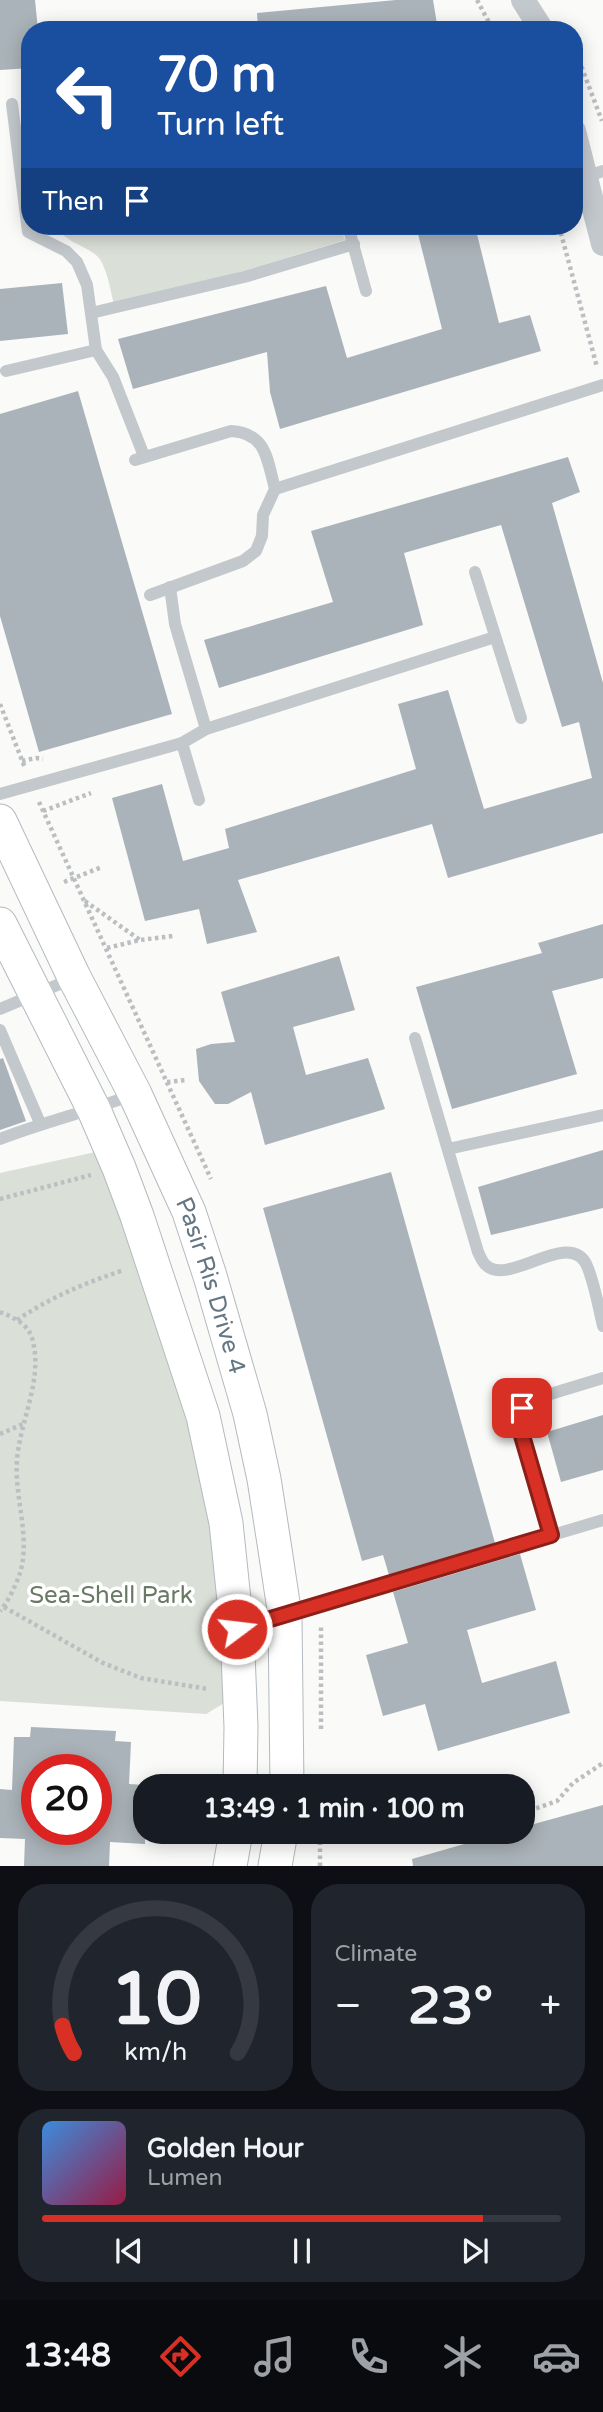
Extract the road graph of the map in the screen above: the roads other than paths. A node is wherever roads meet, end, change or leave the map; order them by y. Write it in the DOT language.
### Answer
graph roads {
  1 [pos="523,0"];
  2 [pos="536,21"];
  3 [pos="12,104"];
  4 [pos="583,149"];
  5 [pos="595,174"];
  6 [pos="21,176"];
  7 [pos="34,235"];
  8 [pos="351,235"];
  9 [pos="354,244"];
  10 [pos="603,244"];
  11 [pos="366,291"];
  12 [pos="91,313"];
  13 [pos="96,350"];
  14 [pos="6,371"];
  15 [pos="603,386"];
  16 [pos="275,489"];
  17 [pos="475,572"];
  18 [pos="170,587"];
  19 [pos="149,595"];
  20 [pos="495,637"];
  21 [pos="521,718"];
  22 [pos="206,729"];
  23 [pos="182,743"];
  24 [pos="0,794"];
  25 [pos="200,800"];
  26 [pos="0,821"];
  27 [pos="0,924"];
  28 [pos="74,977"];
  29 [pos="34,996"];
  30 [pos="0,1009"];
  31 [pos="0,1030"];
  32 [pos="415,1038"];
  33 [pos="135,1094"];
  34 [pos="93,1110"];
  35 [pos="603,1115"];
  36 [pos="40,1123"];
  37 [pos="0,1139"];
  38 [pos="447,1149"];
  39 [pos="601,1311"];
  40 [pos="603,1326"];
  41 [pos="603,1378"];
  42 [pos="603,1520"];
  43 [pos="551,1535"];
  44 [pos="285,1616"];
  45 [pos="237,1629"];
  46 [pos="240,1774"];
  47 [pos="287,1774"];
  48 [pos="234,1844"];
  49 [pos="279,1844"];
  50 [pos="230,1866"];
  51 [pos="275,1866"];
  1 -- 2 [label="street"];
  3 -- 6 [label="lane"];
  4 -- 5 [label="street"];
  5 -- 10 [label="street"];
  7 -- 12 [label="lane"];
  8 -- 9 [label="lane"];
  9 -- 11 [label="lane"];
  9 -- 12 [label="lane"];
  12 -- 13 [label="lane"];
  13 -- 14 [label="lane"];
  13 -- 16 [label="lane"];
  15 -- 16 [label="lane"];
  16 -- 18 [label="lane"];
  17 -- 20 [label="lane"];
  18 -- 19 [label="lane"];
  18 -- 22 [label="lane"];
  20 -- 21 [label="lane"];
  20 -- 22 [label="lane"];
  22 -- 23 [label="lane"];
  23 -- 24 [label="lane"];
  23 -- 25 [label="lane"];
  26 -- 28 [label="street, Pasir Ris Drive 4"];
  27 -- 29 [label="street, Pasir Ris Drive 4"];
  28 -- 29 [label="lane"];
  28 -- 33 [label="street, Pasir Ris Drive 4"];
  29 -- 30 [label="lane"];
  29 -- 34 [label="street, Pasir Ris Drive 4"];
  31 -- 36 [label="lane"];
  32 -- 38 [label="lane"];
  33 -- 34 [label="lane"];
  33 -- 44 [label="street, Pasir Ris Drive 4"];
  34 -- 36 [label="lane"];
  34 -- 45 [label="street, Pasir Ris Drive 4"];
  35 -- 38 [label="lane"];
  36 -- 37 [label="lane"];
  38 -- 39 [label="lane"];
  39 -- 40 [label="lane"];
  41 -- 43 [label="lane"];
  42 -- 43 [label="lane"];
  43 -- 44 [label="lane"];
  44 -- 45 [label="lane"];
  44 -- 47 [label="street, Pasir Ris Drive 4"];
  45 -- 46 [label="street, Pasir Ris Drive 4"];
  48 -- 50 [label="street"];
  49 -- 51 [label="street"];
}
